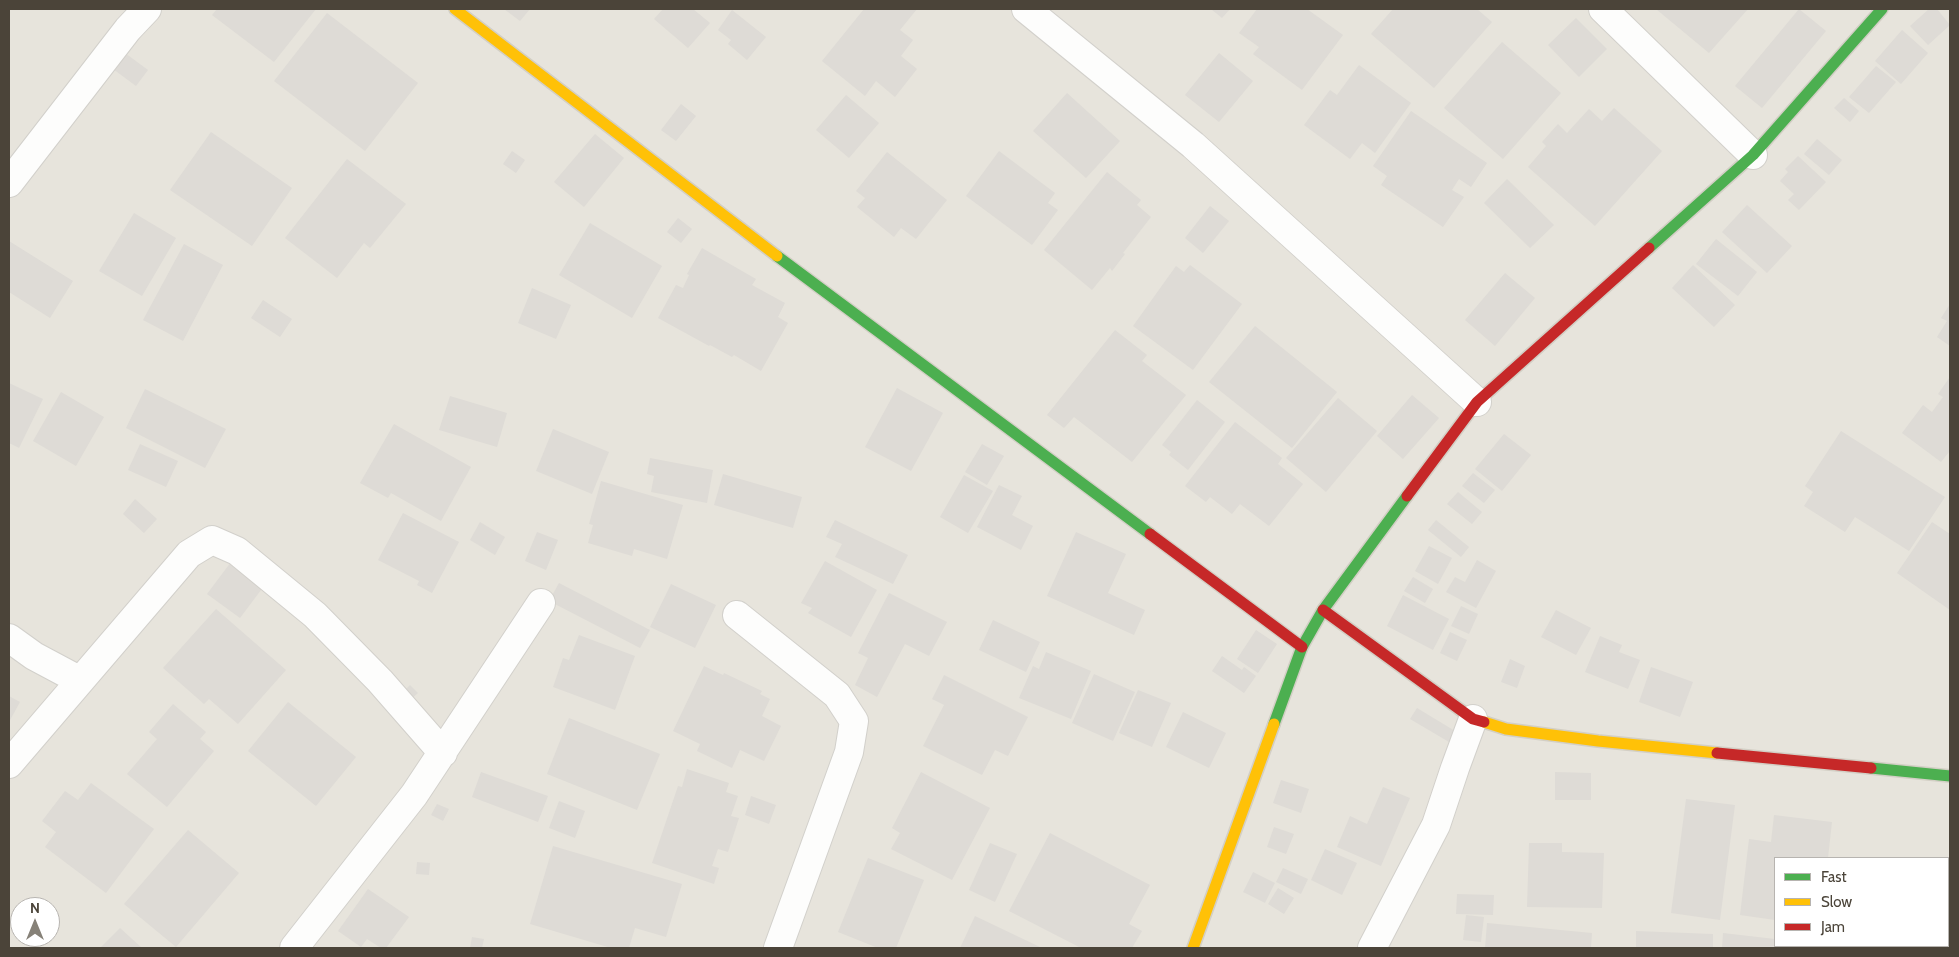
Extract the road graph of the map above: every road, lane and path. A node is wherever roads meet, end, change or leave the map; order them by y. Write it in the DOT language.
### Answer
graph roads {
  1 [pos="147,9"];
  2 [pos="455,9"];
  3 [pos="1026,9"];
  4 [pos="1603,9"];
  5 [pos="1882,9"];
  6 [pos="1753,155"];
  7 [pos="9,183"];
  8 [pos="1477,402"];
  9 [pos="541,603"];
  10 [pos="1323,610"];
  11 [pos="737,615"];
  12 [pos="9,638"];
  13 [pos="1302,647"];
  14 [pos="79,680"];
  15 [pos="1474,719"];
  16 [pos="443,753"];
  17 [pos="9,764"];
  18 [pos="1950,776"];
  19 [pos="294,948"];
  20 [pos="778,948"];
  21 [pos="1193,948"];
  22 [pos="1372,948"];
  1 -- 7 [label="street"];
  2 -- 13 [label="street"];
  3 -- 8 [label="street"];
  4 -- 6 [label="street"];
  5 -- 6 [label="street"];
  6 -- 8 [label="street"];
  8 -- 10 [label="street"];
  9 -- 16 [label="street"];
  10 -- 13 [label="street"];
  10 -- 15 [label="street"];
  11 -- 20 [label="street"];
  12 -- 14 [label="street"];
  13 -- 21 [label="street"];
  14 -- 16 [label="street"];
  14 -- 17 [label="street"];
  15 -- 18 [label="street"];
  15 -- 22 [label="street"];
  16 -- 19 [label="street"];
}
